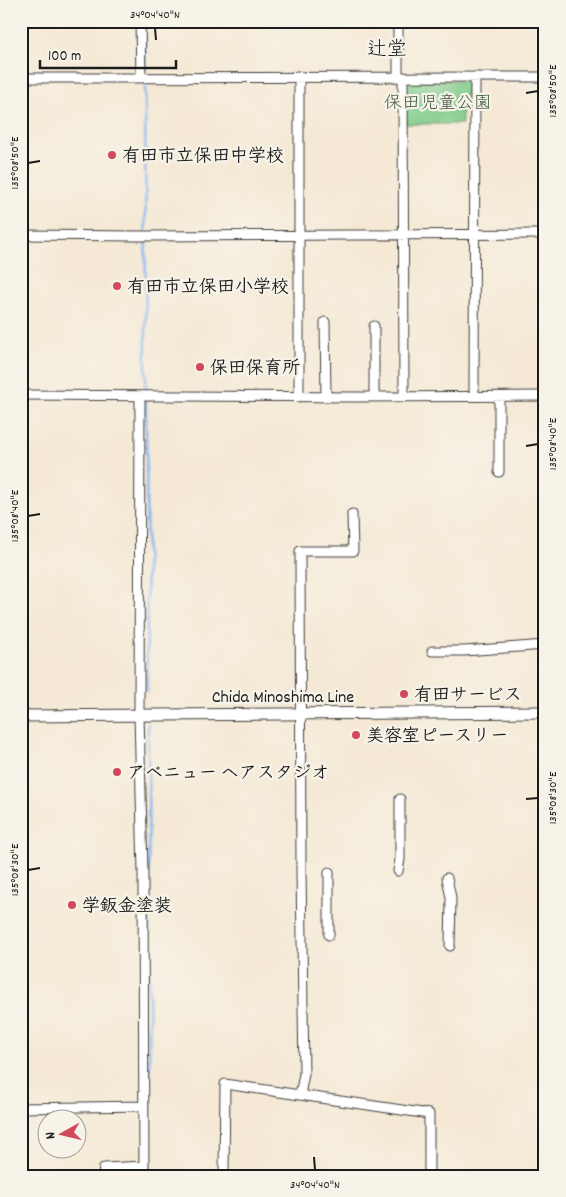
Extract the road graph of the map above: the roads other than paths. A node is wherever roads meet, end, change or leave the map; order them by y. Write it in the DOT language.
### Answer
graph roads {
  1 [pos="140,21"];
  2 [pos="398,21"];
  3 [pos="299,76"];
  4 [pos="401,77"];
  5 [pos="475,77"];
  6 [pos="545,77"];
  7 [pos="21,78"];
  8 [pos="141,78"];
  9 [pos="545,234"];
  10 [pos="21,235"];
  11 [pos="402,235"];
  12 [pos="474,235"];
  13 [pos="300,236"];
  14 [pos="325,322"];
  15 [pos="374,326"];
  16 [pos="21,395"];
  17 [pos="140,396"];
  18 [pos="326,396"];
  19 [pos="404,396"];
  20 [pos="474,396"];
  21 [pos="545,396"];
  22 [pos="299,397"];
  23 [pos="374,397"];
  24 [pos="499,397"];
  25 [pos="499,472"];
  26 [pos="352,514"];
  27 [pos="545,645"];
  28 [pos="432,651"];
  29 [pos="545,712"];
  30 [pos="301,714"];
  31 [pos="139,715"];
  32 [pos="21,716"];
  33 [pos="400,799"];
  34 [pos="398,871"];
  35 [pos="329,872"];
  36 [pos="447,878"];
  37 [pos="329,935"];
  38 [pos="450,946"];
  39 [pos="300,1095"];
  40 [pos="143,1106"];
  41 [pos="21,1108"];
  42 [pos="144,1171"];
  43 [pos="103,1176"];
  44 [pos="224,1176"];
  45 [pos="429,1176"];
  1 -- 8 [label="street"];
  2 -- 4 [label="street"];
  3 -- 4 [label="street"];
  3 -- 8 [label="street"];
  3 -- 13 [label="street"];
  4 -- 5 [label="street"];
  4 -- 11 [label="street"];
  5 -- 6 [label="street"];
  5 -- 12 [label="street"];
  7 -- 8 [label="street"];
  9 -- 12 [label="street"];
  10 -- 13 [label="street"];
  11 -- 12 [label="street"];
  11 -- 13 [label="street"];
  11 -- 19 [label="street"];
  12 -- 20 [label="street"];
  13 -- 22 [label="street"];
  14 -- 18 [label="street"];
  15 -- 23 [label="street"];
  16 -- 17 [label="street"];
  17 -- 22 [label="street"];
  17 -- 31 [label="street"];
  18 -- 22 [label="street"];
  18 -- 23 [label="street"];
  19 -- 20 [label="street"];
  19 -- 23 [label="street"];
  20 -- 24 [label="street"];
  21 -- 24 [label="street"];
  24 -- 25 [label="street"];
  26 -- 30 [label="street"];
  27 -- 28 [label="street"];
  29 -- 30 [label="main road, Chida Minoshima Line"];
  30 -- 31 [label="main road, Chida Minoshima Line"];
  30 -- 39 [label="street"];
  31 -- 32 [label="main road, Chida Minoshima Line"];
  31 -- 40 [label="street"];
  33 -- 34 [label="street"];
  35 -- 37 [label="street"];
  36 -- 38 [label="street"];
  39 -- 44 [label="street"];
  39 -- 45 [label="street"];
  40 -- 41 [label="street"];
  40 -- 42 [label="street"];
  42 -- 43 [label="street"];
}
